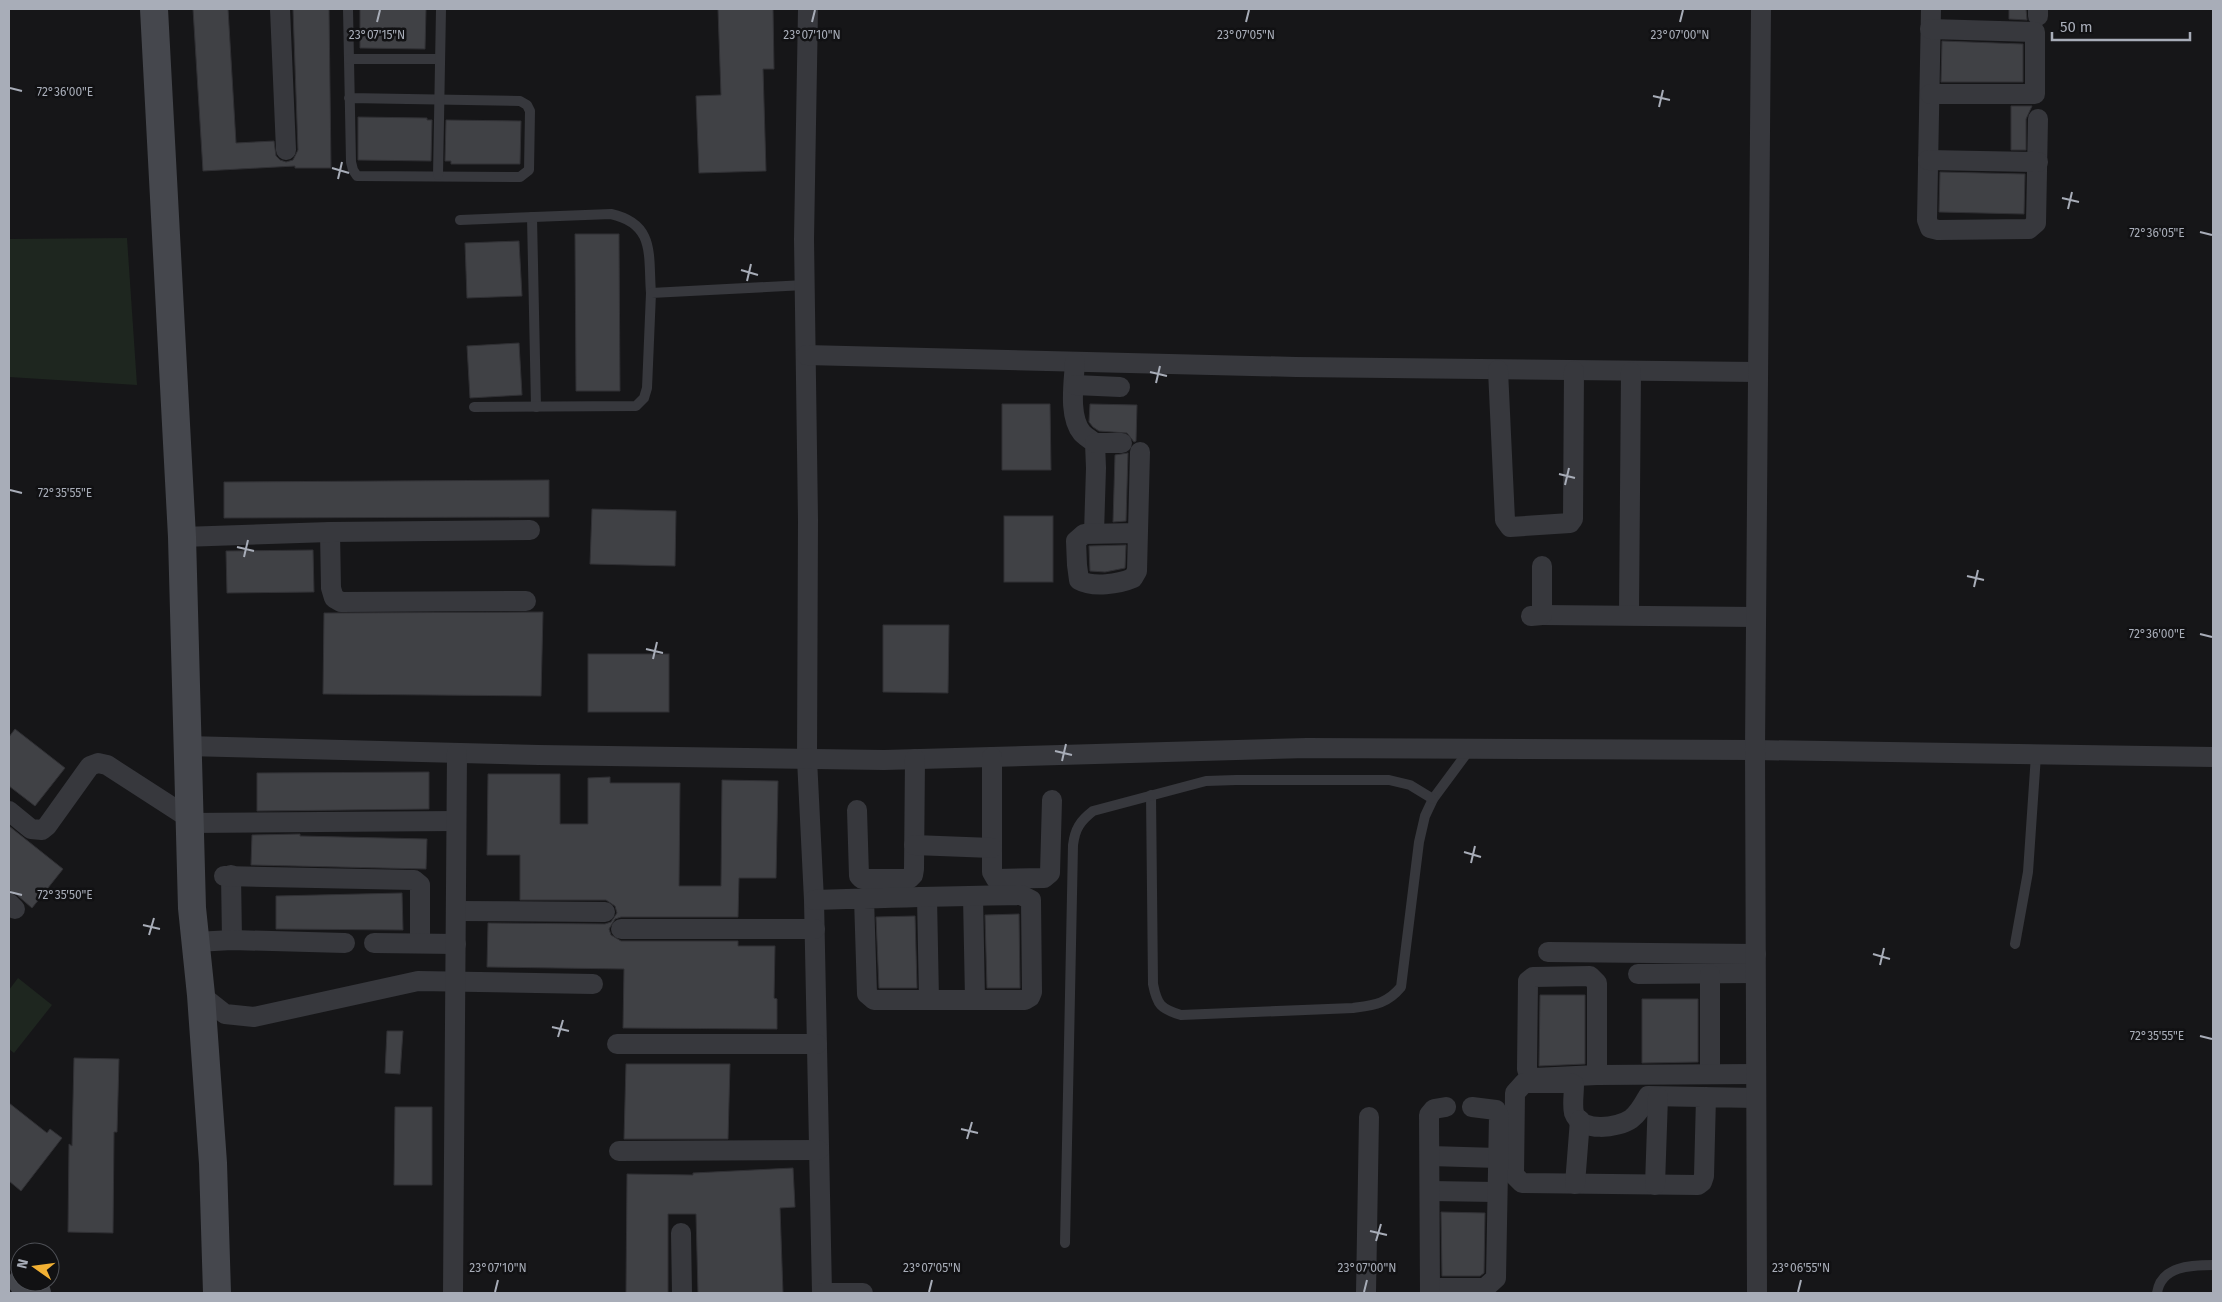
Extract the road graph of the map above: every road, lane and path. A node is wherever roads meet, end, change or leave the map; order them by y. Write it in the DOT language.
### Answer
graph roads {
  1 [pos="154,9"];
  2 [pos="280,9"];
  3 [pos="348,9"];
  4 [pos="441,9"];
  5 [pos="808,9"];
  6 [pos="1761,9"];
  7 [pos="1931,9"];
  8 [pos="1930,29"];
  9 [pos="349,60"];
  10 [pos="440,60"];
  11 [pos="1930,94"];
  12 [pos="349,98"];
  13 [pos="440,99"];
  14 [pos="2038,119"];
  15 [pos="286,150"];
  16 [pos="1928,160"];
  17 [pos="2038,162"];
  18 [pos="438,175"];
  19 [pos="532,217"];
  20 [pos="460,220"];
  21 [pos="805,285"];
  22 [pos="651,293"];
  23 [pos="806,355"];
  24 [pos="1075,362"];
  25 [pos="1498,370"];
  26 [pos="1574,371"];
  27 [pos="1630,372"];
  28 [pos="1758,372"];
  29 [pos="1074,385"];
  30 [pos="1120,387"];
  31 [pos="474,407"];
  32 [pos="536,407"];
  33 [pos="1095,443"];
  34 [pos="1122,444"];
  35 [pos="1140,452"];
  36 [pos="530,530"];
  37 [pos="330,532"];
  38 [pos="1094,533"];
  39 [pos="1137,533"];
  40 [pos="182,537"];
  41 [pos="1542,566"];
  42 [pos="526,601"];
  43 [pos="1628,614"];
  44 [pos="1756,616"];
  45 [pos="186,746"];
  46 [pos="1471,748"];
  47 [pos="1755,750"];
  48 [pos="457,753"];
  49 [pos="2036,755"];
  50 [pos="992,757"];
  51 [pos="2213,758"];
  52 [pos="808,759"];
  53 [pos="915,759"];
  54 [pos="1152,795"];
  55 [pos="1433,799"];
  56 [pos="1052,800"];
  57 [pos="857,810"];
  58 [pos="9,811"];
  59 [pos="188,821"];
  60 [pos="456,821"];
  61 [pos="914,845"];
  62 [pos="992,848"];
  63 [pos="973,896"];
  64 [pos="927,897"];
  65 [pos="864,898"];
  66 [pos="814,900"];
  67 [pos="456,911"];
  68 [pos="605,912"];
  69 [pos="620,929"];
  70 [pos="815,930"];
  71 [pos="232,940"];
  72 [pos="196,942"];
  73 [pos="345,942"];
  74 [pos="420,943"];
  75 [pos="374,944"];
  76 [pos="456,944"];
  77 [pos="2015,944"];
  78 [pos="1548,952"];
  79 [pos="1756,963"];
  80 [pos="1638,974"];
  81 [pos="1710,974"];
  82 [pos="455,982"];
  83 [pos="593,984"];
  84 [pos="201,995"];
  85 [pos="929,1000"];
  86 [pos="975,1000"];
  87 [pos="617,1044"];
  88 [pos="817,1044"];
  89 [pos="1710,1074"];
  90 [pos="1756,1074"];
  91 [pos="1597,1075"];
  92 [pos="1658,1097"];
  93 [pos="1706,1097"];
  94 [pos="1756,1098"];
  95 [pos="1446,1107"];
  96 [pos="1472,1107"];
  97 [pos="1369,1117"];
  98 [pos="1580,1120"];
  99 [pos="819,1150"];
  100 [pos="619,1151"];
  101 [pos="1430,1156"];
  102 [pos="1498,1158"];
  103 [pos="1575,1184"];
  104 [pos="1655,1185"];
  105 [pos="1430,1191"];
  106 [pos="1496,1192"];
  107 [pos="681,1233"];
  108 [pos="1065,1243"];
  109 [pos="2213,1265"];
  110 [pos="1430,1291"];
  111 [pos="217,1293"];
  112 [pos="453,1293"];
  113 [pos="682,1293"];
  114 [pos="822,1293"];
  115 [pos="863,1293"];
  116 [pos="1366,1293"];
  117 [pos="1757,1293"];
  118 [pos="2157,1293"];
  1 -- 40 [label="street"];
  2 -- 15 [label="street"];
  3 -- 9 [label="lane"];
  4 -- 10 [label="lane"];
  5 -- 21 [label="street"];
  6 -- 28 [label="street"];
  7 -- 8 [label="street"];
  8 -- 11 [label="street"];
  8 -- 11 [label="street"];
  9 -- 10 [label="lane"];
  9 -- 12 [label="lane"];
  10 -- 13 [label="lane"];
  11 -- 16 [label="street"];
  12 -- 13 [label="lane"];
  12 -- 18 [label="lane"];
  13 -- 18 [label="lane"];
  13 -- 18 [label="lane"];
  14 -- 17 [label="street"];
  16 -- 17 [label="street"];
  16 -- 17 [label="street"];
  19 -- 20 [label="lane"];
  19 -- 22 [label="lane"];
  19 -- 32 [label="lane"];
  21 -- 22 [label="lane"];
  21 -- 23 [label="street"];
  22 -- 32 [label="lane"];
  23 -- 24 [label="street"];
  23 -- 52 [label="street"];
  24 -- 25 [label="street"];
  24 -- 29 [label="street"];
  25 -- 26 [label="street"];
  25 -- 26 [label="street"];
  26 -- 27 [label="street"];
  27 -- 28 [label="street"];
  27 -- 43 [label="street"];
  28 -- 44 [label="street"];
  29 -- 30 [label="street"];
  29 -- 33 [label="street"];
  31 -- 32 [label="lane"];
  33 -- 34 [label="street"];
  33 -- 38 [label="street"];
  35 -- 39 [label="street"];
  36 -- 37 [label="street"];
  37 -- 40 [label="street"];
  37 -- 42 [label="street"];
  38 -- 39 [label="street"];
  38 -- 39 [label="street"];
  40 -- 45 [label="street"];
  41 -- 43 [label="street"];
  43 -- 44 [label="street"];
  44 -- 47 [label="street"];
  45 -- 48 [label="street"];
  45 -- 59 [label="street"];
  46 -- 47 [label="street"];
  46 -- 50 [label="street"];
  46 -- 55 [label="lane"];
  47 -- 49 [label="street"];
  47 -- 79 [label="street"];
  48 -- 52 [label="street"];
  48 -- 60 [label="street"];
  49 -- 51 [label="street"];
  49 -- 77 [label="lane"];
  50 -- 53 [label="street"];
  50 -- 62 [label="street"];
  52 -- 53 [label="street"];
  52 -- 66 [label="street"];
  53 -- 61 [label="street"];
  54 -- 55 [label="lane"];
  54 -- 55 [label="lane"];
  54 -- 108 [label="lane"];
  56 -- 62 [label="street"];
  57 -- 61 [label="street"];
  58 -- 59 [label="street"];
  59 -- 60 [label="street"];
  59 -- 72 [label="street"];
  60 -- 67 [label="street"];
  61 -- 62 [label="street"];
  63 -- 64 [label="street"];
  63 -- 86 [label="street"];
  63 -- 86 [label="street"];
  64 -- 65 [label="street"];
  64 -- 85 [label="street"];
  65 -- 66 [label="street"];
  65 -- 85 [label="street"];
  66 -- 70 [label="street"];
  67 -- 68 [label="street"];
  67 -- 76 [label="street"];
  69 -- 70 [label="street"];
  70 -- 88 [label="street"];
  71 -- 72 [label="street"];
  71 -- 73 [label="street"];
  71 -- 74 [label="street"];
  72 -- 84 [label="street"];
  74 -- 75 [label="street"];
  74 -- 76 [label="street"];
  76 -- 82 [label="street"];
  78 -- 79 [label="street"];
  79 -- 81 [label="street"];
  79 -- 90 [label="street"];
  80 -- 81 [label="street"];
  81 -- 89 [label="street"];
  82 -- 83 [label="street"];
  82 -- 84 [label="street"];
  82 -- 112 [label="street"];
  84 -- 111 [label="street"];
  85 -- 86 [label="street"];
  87 -- 88 [label="street"];
  88 -- 99 [label="street"];
  89 -- 90 [label="street"];
  89 -- 91 [label="street"];
  90 -- 94 [label="street"];
  91 -- 91 [label="street"];
  92 -- 93 [label="street"];
  92 -- 98 [label="street"];
  92 -- 104 [label="street"];
  93 -- 94 [label="street"];
  93 -- 104 [label="street"];
  94 -- 117 [label="street"];
  95 -- 101 [label="street"];
  96 -- 102 [label="street"];
  97 -- 116 [label="street"];
  98 -- 103 [label="street"];
  98 -- 103 [label="street"];
  99 -- 100 [label="street"];
  99 -- 114 [label="street"];
  101 -- 102 [label="street"];
  101 -- 105 [label="street"];
  102 -- 106 [label="street"];
  103 -- 104 [label="street"];
  105 -- 106 [label="street"];
  105 -- 110 [label="street"];
  106 -- 110 [label="street"];
  107 -- 113 [label="street"];
  109 -- 118 [label="lane"];
  114 -- 115 [label="street"];
}
